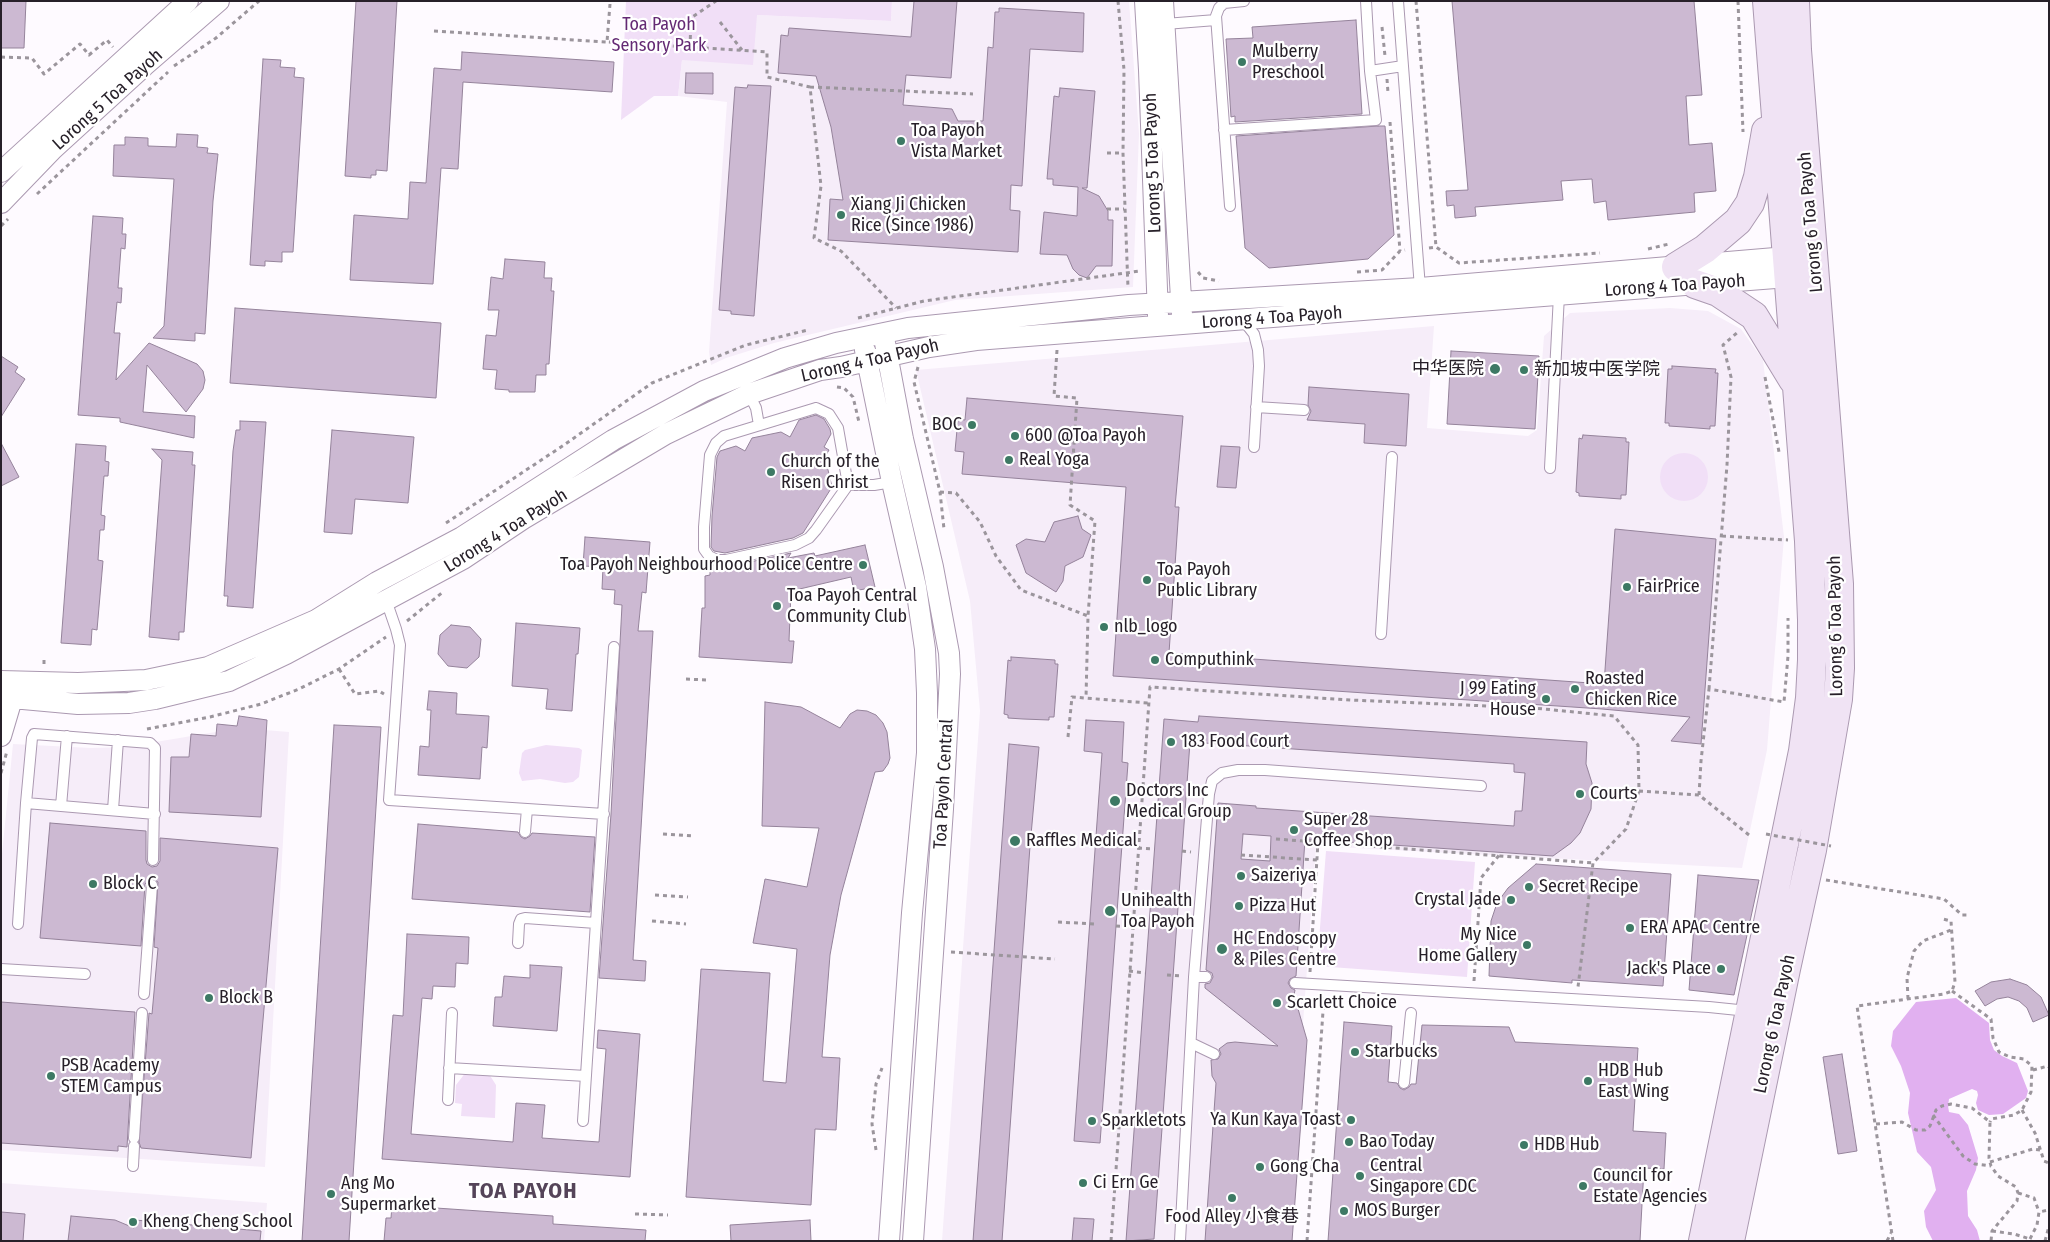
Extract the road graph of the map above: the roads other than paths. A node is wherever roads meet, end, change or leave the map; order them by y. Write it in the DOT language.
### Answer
graph roads {
  1 [pos="188,1"];
  2 [pos="219,1"];
  3 [pos="1145,1"];
  4 [pos="1163,1"];
  5 [pos="1244,1"];
  6 [pos="1366,1"];
  7 [pos="1398,1"];
  8 [pos="1767,1"];
  9 [pos="1795,1"];
  10 [pos="1216,20"];
  11 [pos="1165,24"];
  12 [pos="1403,66"];
  13 [pos="1370,71"];
  14 [pos="1773,89"];
  15 [pos="1224,130"];
  16 [pos="1,172"];
  17 [pos="1230,206"];
  18 [pos="8,208"];
  19 [pos="1681,265"];
  20 [pos="1801,266"];
  21 [pos="1420,288"];
  22 [pos="1559,295"];
  23 [pos="1182,301"];
  24 [pos="1158,303"];
  25 [pos="1243,320"];
  26 [pos="1183,324"];
  27 [pos="1159,326"];
  28 [pos="884,333"];
  29 [pos="863,338"];
  30 [pos="888,356"];
  31 [pos="867,361"];
  32 [pos="1797,388"];
  33 [pos="750,394"];
  34 [pos="1256,407"];
  35 [pos="1304,410"];
  36 [pos="759,425"];
  37 [pos="1254,448"];
  38 [pos="1392,457"];
  39 [pos="1550,468"];
  40 [pos="892,482"];
  41 [pos="848,485"];
  42 [pos="377,582"];
  43 [pos="386,600"];
  44 [pos="1381,634"];
  45 [pos="614,647"];
  46 [pos="7,690"];
  47 [pos="1,736"];
  48 [pos="67,736"];
  49 [pos="118,740"];
  50 [pos="1481,786"];
  51 [pos="26,803"];
  52 [pos="61,806"];
  53 [pos="527,809"];
  54 [pos="113,810"];
  55 [pos="155,814"];
  56 [pos="604,814"];
  57 [pos="525,832"];
  58 [pos="153,860"];
  59 [pos="152,884"];
  60 [pos="596,923"];
  61 [pos="18,924"];
  62 [pos="518,943"];
  63 [pos="1,969"];
  64 [pos="85,974"];
  65 [pos="1194,977"];
  66 [pos="1206,978"];
  67 [pos="1295,984"];
  68 [pos="144,994"];
  69 [pos="1749,1012"];
  70 [pos="142,1013"];
  71 [pos="452,1013"];
  72 [pos="1411,1013"];
  73 [pos="1191,1043"];
  74 [pos="1214,1054"];
  75 [pos="449,1068"];
  76 [pos="586,1076"];
  77 [pos="1404,1083"];
  78 [pos="448,1100"];
  79 [pos="583,1121"];
  80 [pos="133,1166"];
  81 [pos="889,1241"];
  82 [pos="913,1241"];
  83 [pos="1180,1241"];
  84 [pos="1703,1241"];
  85 [pos="1730,1241"];
  1 -- 16 [label="street, Lorong 5 Toa Payoh"];
  2 -- 18 [label="street, Lorong 5 Toa Payoh"];
  3 -- 24 [label="street, Lorong 5 Toa Payoh"];
  4 -- 11 [label="street, Lorong 5 Toa Payoh"];
  5 -- 10 [label="lane"];
  6 -- 13 [label="lane"];
  7 -- 12 [label="lane"];
  8 -- 14 [label="main road, Lorong 6 Toa Payoh"];
  9 -- 20 [label="main road, Lorong 6 Toa Payoh"];
  10 -- 11 [label="lane"];
  10 -- 15 [label="lane"];
  11 -- 23 [label="street, Lorong 5 Toa Payoh"];
  12 -- 13 [label="lane"];
  12 -- 21 [label="lane"];
  13 -- 15 [label="lane"];
  14 -- 19 [label="main road"];
  14 -- 20 [label="main road, Lorong 6 Toa Payoh"];
  15 -- 17 [label="lane"];
  19 -- 20 [label="street, Lorong 4 Toa Payoh"];
  19 -- 21 [label="street, Lorong 4 Toa Payoh"];
  19 -- 22 [label="street, Lorong 4 Toa Payoh"];
  19 -- 32 [label="main road"];
  20 -- 32 [label="main road, Lorong 6 Toa Payoh"];
  20 -- 85 [label="main road, Lorong 6 Toa Payoh"];
  21 -- 23 [label="street, Lorong 4 Toa Payoh"];
  22 -- 25 [label="street, Lorong 4 Toa Payoh"];
  22 -- 39 [label="lane"];
  23 -- 24 [label="street, Lorong 4 Toa Payoh"];
  23 -- 26 [label="street, Lorong 5 Toa Payoh"];
  24 -- 27 [label="street, Lorong 5 Toa Payoh"];
  24 -- 28 [label="street, Lorong 4 Toa Payoh"];
  25 -- 26 [label="street, Lorong 4 Toa Payoh"];
  25 -- 34 [label="lane"];
  26 -- 27 [label="street, Lorong 4 Toa Payoh"];
  27 -- 30 [label="street, Lorong 4 Toa Payoh"];
  28 -- 29 [label="street, Lorong 4 Toa Payoh"];
  28 -- 30 [label="street, Toa Payoh Central"];
  29 -- 31 [label="street, Toa Payoh Central"];
  29 -- 42 [label="street, Lorong 4 Toa Payoh"];
  30 -- 31 [label="street, Lorong 4 Toa Payoh"];
  30 -- 82 [label="street, Toa Payoh Central"];
  31 -- 33 [label="street, Lorong 4 Toa Payoh"];
  31 -- 40 [label="street, Toa Payoh Central"];
  32 -- 69 [label="main road, Lorong 6 Toa Payoh"];
  33 -- 36 [label="lane"];
  33 -- 43 [label="street, Lorong 4 Toa Payoh"];
  34 -- 35 [label="lane"];
  34 -- 37 [label="lane"];
  36 -- 41 [label="lane"];
  36 -- 41 [label="lane"];
  38 -- 44 [label="lane"];
  40 -- 41 [label="lane"];
  40 -- 81 [label="street, Toa Payoh Central"];
  42 -- 43 [label="lane"];
  42 -- 46 [label="street, Lorong 4 Toa Payoh"];
  43 -- 46 [label="street, Lorong 4 Toa Payoh"];
  43 -- 53 [label="lane"];
  45 -- 56 [label="lane"];
  46 -- 47 [label="street"];
  48 -- 49 [label="lane"];
  48 -- 51 [label="lane"];
  48 -- 52 [label="lane"];
  49 -- 54 [label="lane"];
  49 -- 55 [label="lane"];
  50 -- 65 [label="lane"];
  51 -- 52 [label="lane"];
  51 -- 61 [label="lane"];
  52 -- 54 [label="lane"];
  53 -- 56 [label="lane"];
  53 -- 57 [label="lane"];
  54 -- 55 [label="lane"];
  55 -- 58 [label="lane"];
  56 -- 60 [label="lane"];
  59 -- 68 [label="lane"];
  60 -- 62 [label="lane"];
  60 -- 76 [label="lane"];
  63 -- 64 [label="lane"];
  65 -- 66 [label="lane"];
  65 -- 73 [label="lane"];
  67 -- 69 [label="lane"];
  69 -- 84 [label="main road, Lorong 6 Toa Payoh"];
  70 -- 80 [label="lane"];
  71 -- 75 [label="lane"];
  72 -- 77 [label="lane"];
  73 -- 74 [label="lane"];
  73 -- 83 [label="lane"];
  75 -- 76 [label="lane"];
  75 -- 78 [label="lane"];
  76 -- 79 [label="lane"];
}
